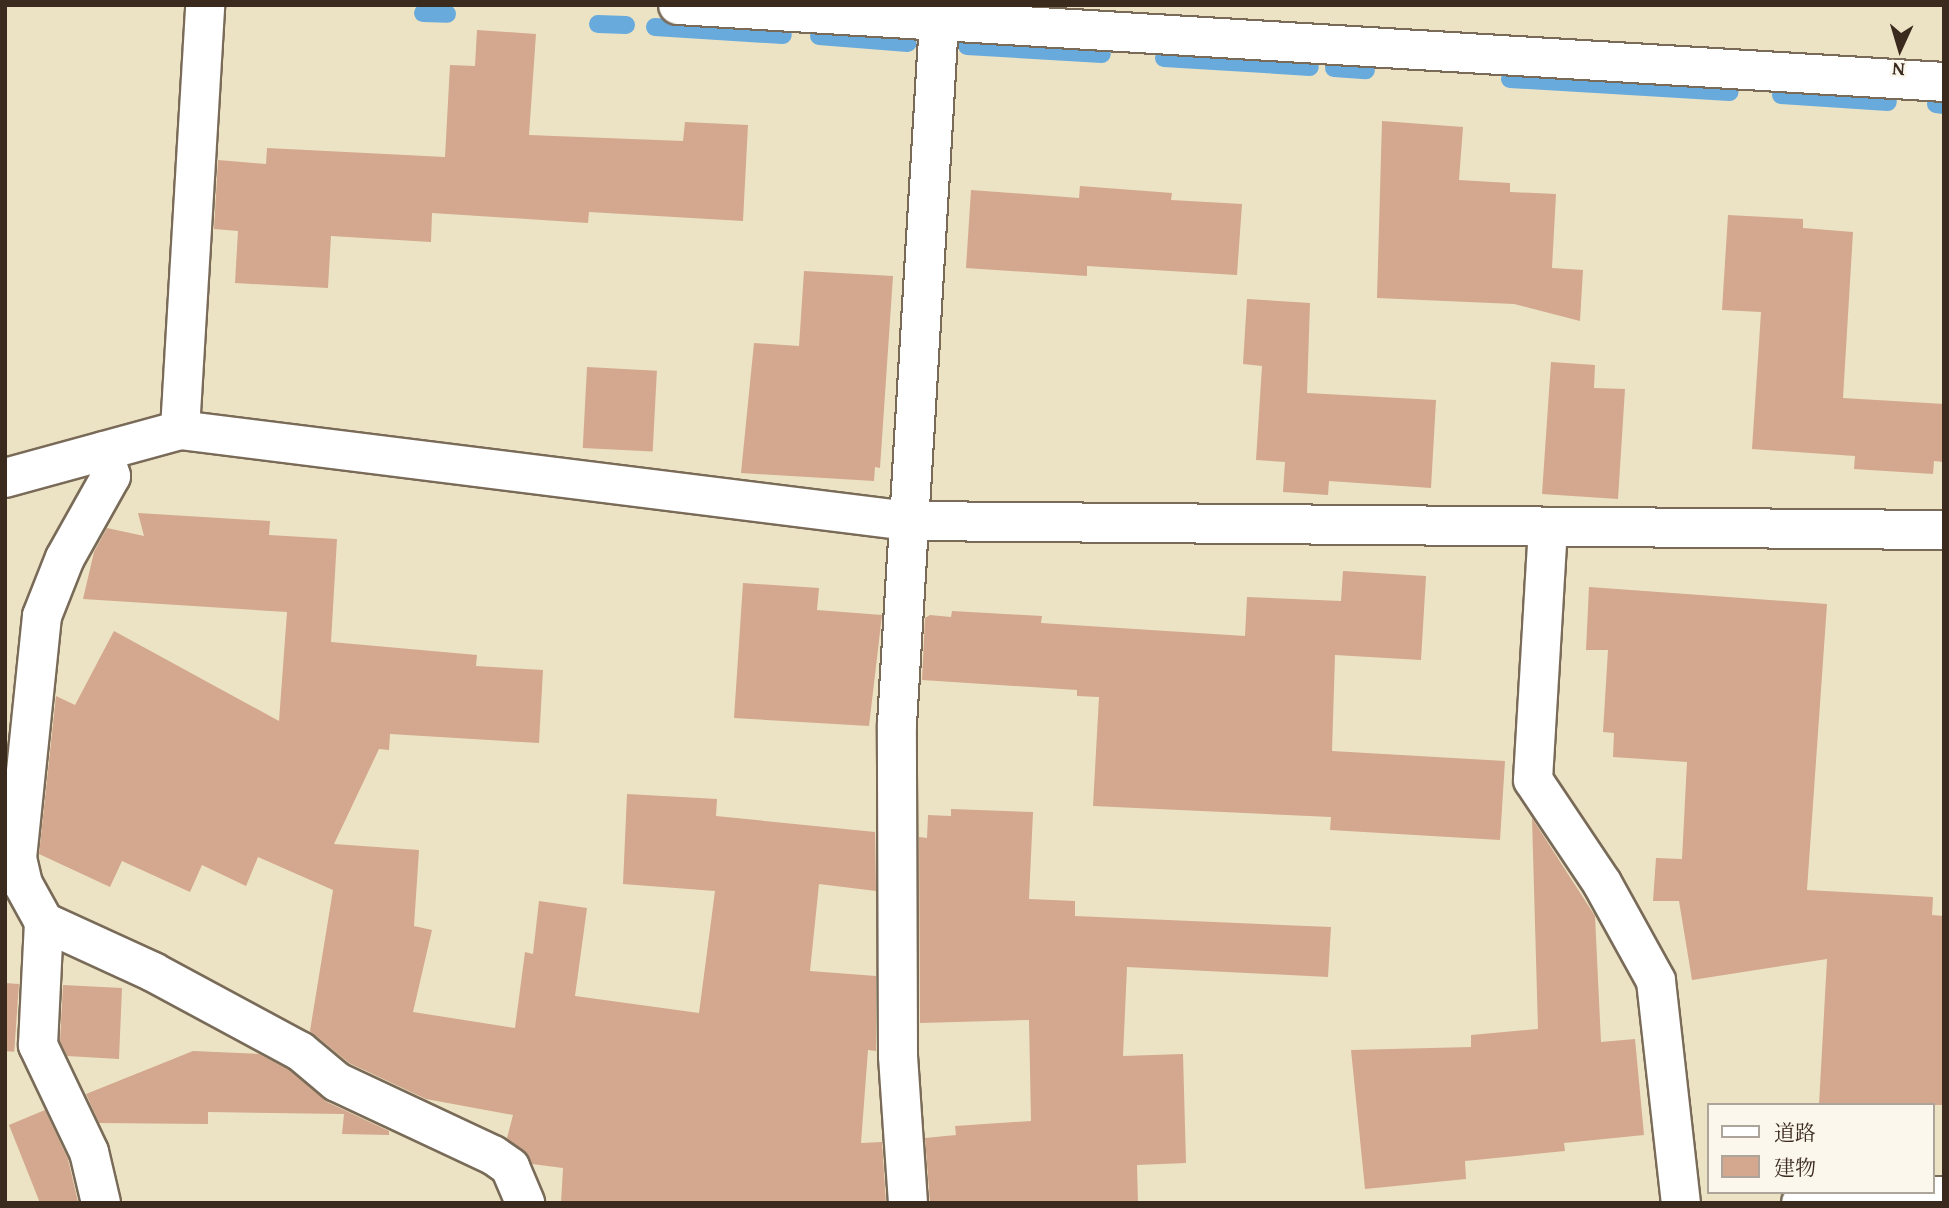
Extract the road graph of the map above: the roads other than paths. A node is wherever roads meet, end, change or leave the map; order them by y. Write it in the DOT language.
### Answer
graph roads {
  1 [pos="205,5"];
  2 [pos="678,5"];
  3 [pos="939,13"];
  4 [pos="1944,82"];
  5 [pos="180,430"];
  6 [pos="103,451"];
  7 [pos="5,478"];
  8 [pos="909,521"];
  9 [pos="1548,527"];
  10 [pos="1944,530"];
  11 [pos="11,858"];
  12 [pos="44,922"];
  13 [pos="1944,1196"];
  14 [pos="101,1203"];
  15 [pos="524,1203"];
  16 [pos="908,1203"];
  17 [pos="1681,1203"];
  18 [pos="1801,1203"];
  1 -- 5 [label="street"];
  2 -- 3 [label="street"];
  3 -- 4 [label="street"];
  3 -- 8 [label="street"];
  5 -- 6 [label="street"];
  5 -- 8 [label="street"];
  6 -- 7 [label="street"];
  6 -- 11 [label="street"];
  8 -- 9 [label="street"];
  8 -- 16 [label="street"];
  9 -- 10 [label="street"];
  9 -- 17 [label="street"];
  11 -- 12 [label="street"];
  12 -- 14 [label="street"];
  12 -- 15 [label="street"];
  13 -- 18 [label="street"];
}
